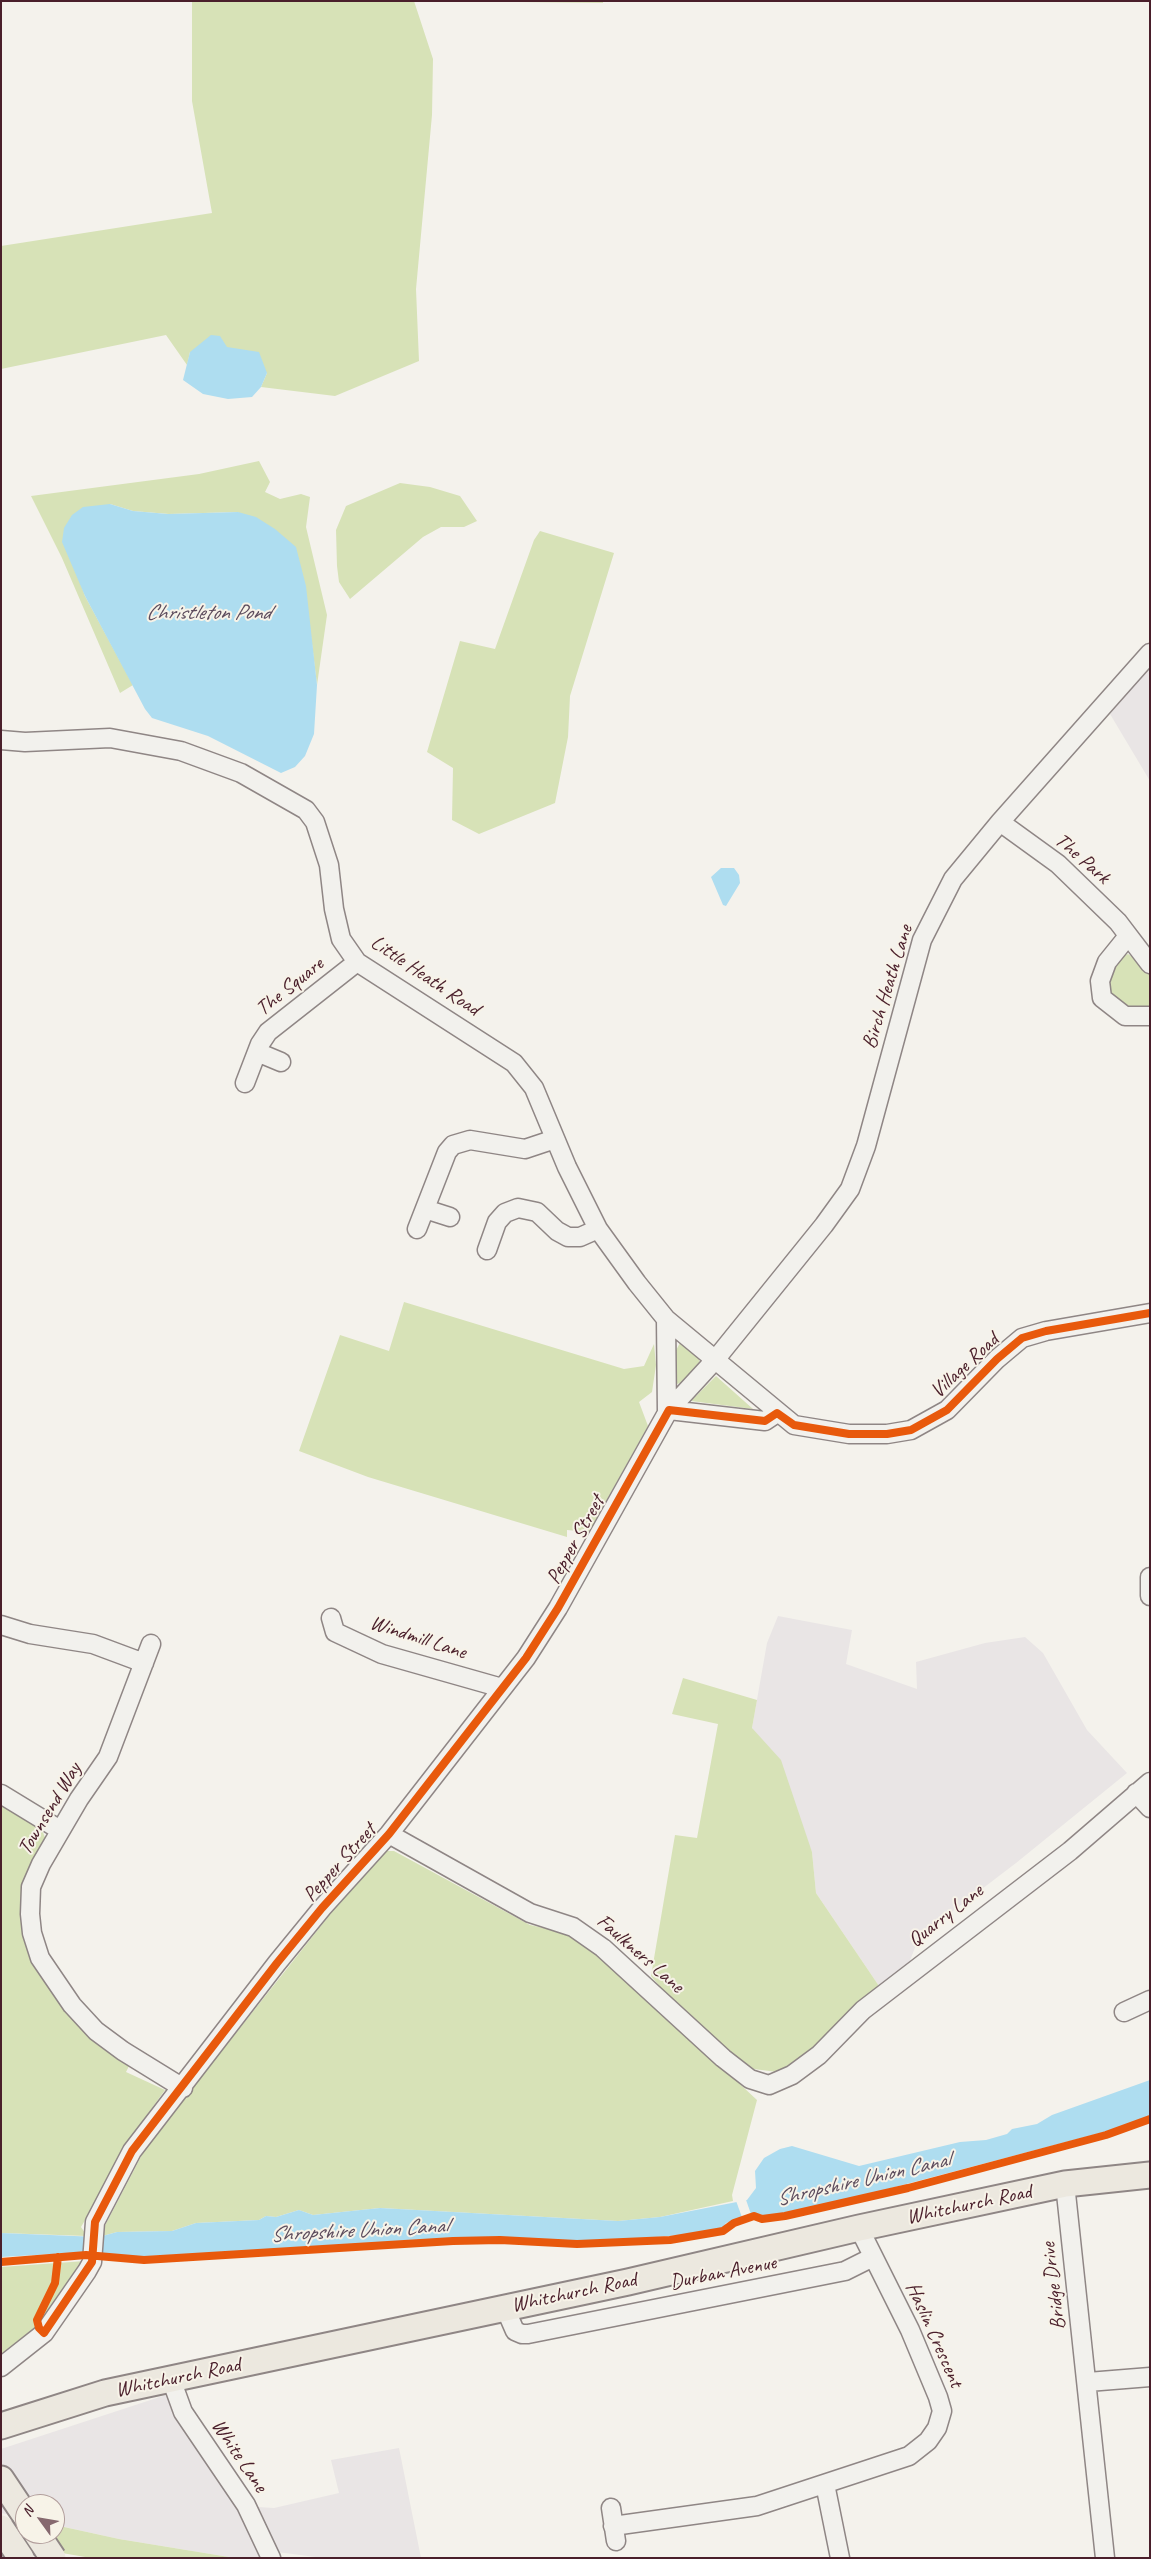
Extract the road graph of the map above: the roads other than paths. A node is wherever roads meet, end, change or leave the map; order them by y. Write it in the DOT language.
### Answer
graph roads {
  1 [pos="1150,653"];
  2 [pos="1,740"];
  3 [pos="1000,822"];
  4 [pos="1128,936"];
  5 [pos="357,962"];
  6 [pos="1150,964"];
  7 [pos="1150,1016"];
  8 [pos="257,1052"];
  9 [pos="281,1062"];
  10 [pos="245,1083"];
  11 [pos="554,1138"];
  12 [pos="425,1209"];
  13 [pos="450,1216"];
  14 [pos="417,1229"];
  15 [pos="598,1229"];
  16 [pos="487,1250"];
  17 [pos="1150,1313"];
  18 [pos="666,1319"];
  19 [pos="715,1360"];
  20 [pos="668,1411"];
  21 [pos="777,1413"];
  22 [pos="1150,1577"];
  23 [pos="1150,1596"];
  24 [pos="331,1618"];
  25 [pos="1,1625"];
  26 [pos="151,1644"];
  27 [pos="144,1663"];
  28 [pos="502,1688"];
  29 [pos="1150,1782"];
  30 [pos="1136,1793"];
  31 [pos="1,1794"];
  32 [pos="1150,1808"];
  33 [pos="60,1830"];
  34 [pos="389,1834"];
  35 [pos="1150,2000"];
  36 [pos="1124,2012"];
  37 [pos="769,2085"];
  38 [pos="182,2088"];
  39 [pos="1150,2175"];
  40 [pos="1065,2184"];
  41 [pos="859,2228"];
  42 [pos="873,2257"];
  43 [pos="505,2308"];
  44 [pos="1,2367"];
  45 [pos="1150,2377"];
  46 [pos="171,2379"];
  47 [pos="1088,2382"];
  48 [pos="1,2426"];
  49 [pos="1,2479"];
  50 [pos="825,2484"];
  51 [pos="15,2500"];
  52 [pos="611,2508"];
  53 [pos="1,2528"];
  54 [pos="44,2544"];
  55 [pos="21,2558"];
  56 [pos="53,2558"];
  57 [pos="271,2558"];
  58 [pos="840,2558"];
  59 [pos="1105,2558"];
  1 -- 3 [label="street, Birch Heath Lane"];
  2 -- 5 [label="street, Little Heath Road"];
  3 -- 4 [label="street, The Park"];
  3 -- 19 [label="street, Birch Heath Lane"];
  4 -- 6 [label="street, The Park"];
  4 -- 7 [label="street"];
  5 -- 8 [label="street, The Square"];
  5 -- 11 [label="street, Little Heath Road"];
  8 -- 9 [label="street, The Square"];
  8 -- 10 [label="street, The Square"];
  11 -- 12 [label="street"];
  11 -- 15 [label="street, Little Heath Road"];
  12 -- 13 [label="street"];
  12 -- 14 [label="street"];
  15 -- 16 [label="street"];
  15 -- 18 [label="street, Little Heath Road"];
  17 -- 21 [label="street, Village Road"];
  18 -- 19 [label="street, Little Heath Road"];
  18 -- 20 [label="street, Pepper Street"];
  19 -- 20 [label="street, Pepper Street"];
  19 -- 21 [label="street, Village Road"];
  20 -- 21 [label="street"];
  20 -- 28 [label="street, Pepper Street"];
  22 -- 23 [label="street"];
  24 -- 28 [label="street, Windmill Lane"];
  25 -- 27 [label="street"];
  26 -- 27 [label="street, Townsend Way"];
  27 -- 33 [label="street, Townsend Way"];
  28 -- 34 [label="street, Pepper Street"];
  29 -- 30 [label="street, Quarry Lane"];
  30 -- 32 [label="street"];
  30 -- 37 [label="street, Quarry Lane"];
  31 -- 33 [label="street"];
  33 -- 38 [label="street, Townsend Way"];
  34 -- 37 [label="street, Faulkners Lane"];
  34 -- 38 [label="street, Pepper Street"];
  35 -- 36 [label="street"];
  38 -- 44 [label="street, Pepper Street"];
  39 -- 40 [label="highway, Whitchurch Road"];
  40 -- 41 [label="highway, Whitchurch Road"];
  40 -- 47 [label="street, Bridge Drive"];
  41 -- 42 [label="street, Haslin Crescent"];
  41 -- 43 [label="highway, Whitchurch Road"];
  42 -- 43 [label="street, Durban Avenue"];
  42 -- 50 [label="street, Haslin Crescent"];
  43 -- 46 [label="highway, Whitchurch Road"];
  45 -- 47 [label="street"];
  46 -- 48 [label="highway, Whitchurch Road"];
  46 -- 57 [label="street, White Lane"];
  47 -- 59 [label="street, Bridge Drive"];
  49 -- 51 [label="highway"];
  50 -- 52 [label="street, Haslin Crescent"];
  50 -- 58 [label="street"];
  53 -- 55 [label="highway, bridge"];
  54 -- 56 [label="highway, bridge"];
}
